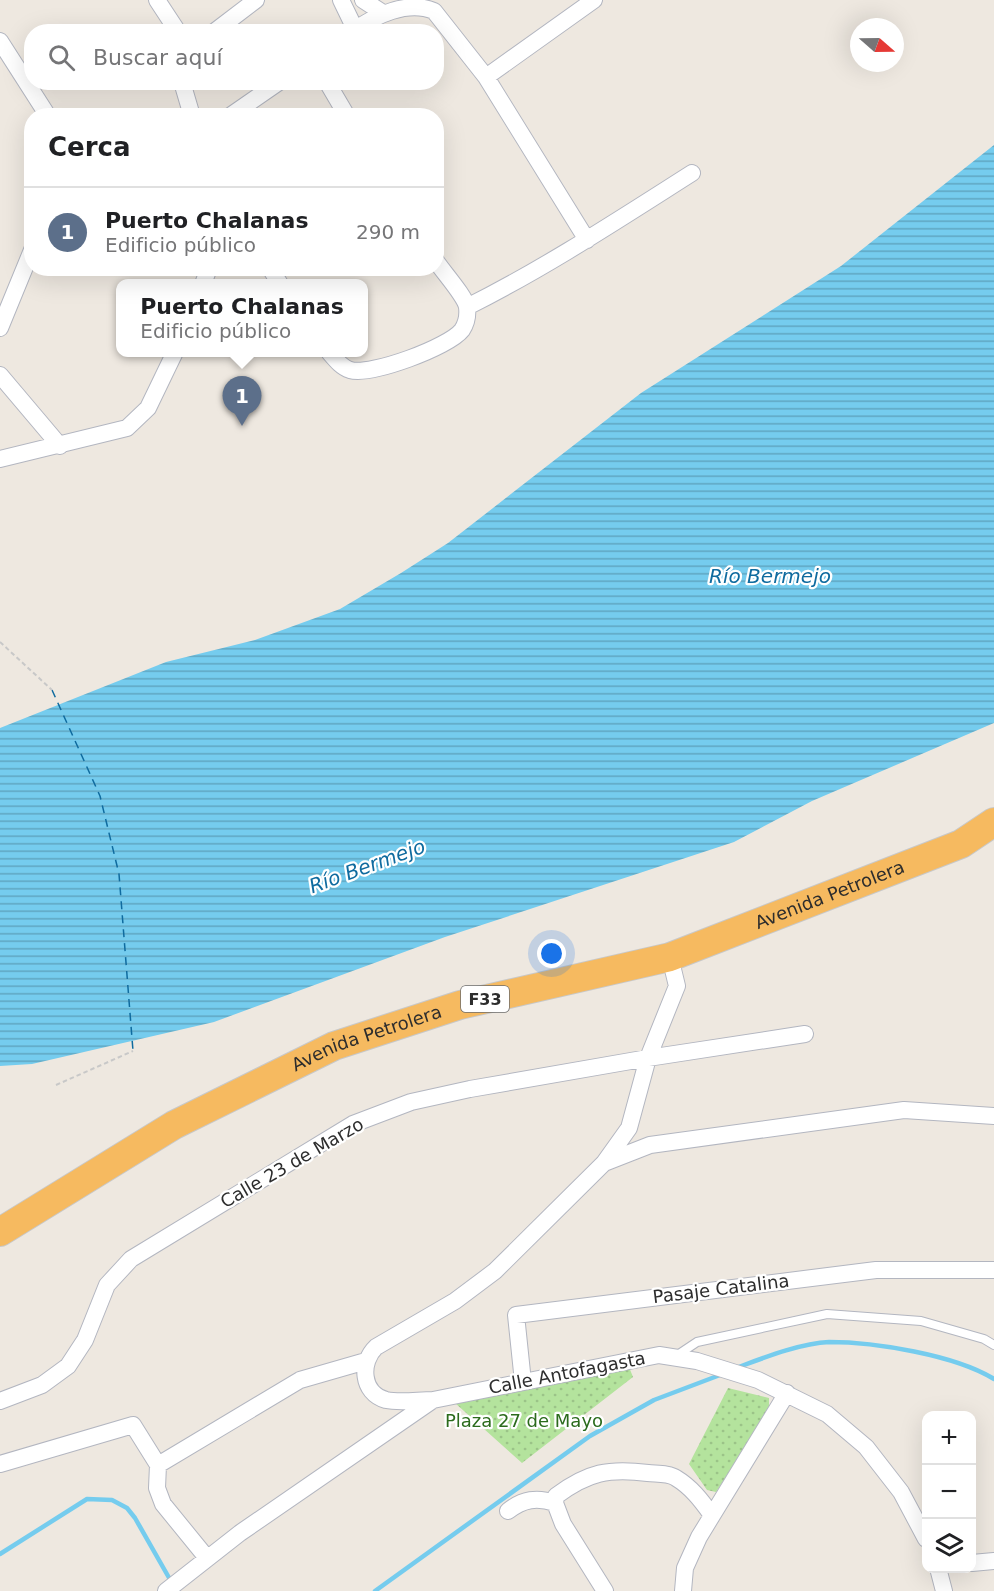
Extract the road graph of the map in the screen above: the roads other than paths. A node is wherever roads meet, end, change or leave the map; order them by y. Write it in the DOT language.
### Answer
graph roads {
  1 [pos="157,0"];
  2 [pos="256,0"];
  3 [pos="341,0"];
  4 [pos="363,0"];
  5 [pos="594,0"];
  6 [pos="383,13"];
  7 [pos="173,24"];
  8 [pos="224,24"];
  9 [pos="351,24"];
  10 [pos="364,24"];
  11 [pos="0,41"];
  12 [pos="486,77"];
  13 [pos="24,78"];
  14 [pos="31,90"];
  15 [pos="184,90"];
  16 [pos="267,90"];
  17 [pos="332,90"];
  18 [pos="43,108"];
  19 [pos="190,108"];
  20 [pos="242,108"];
  21 [pos="342,108"];
  22 [pos="692,173"];
  23 [pos="587,240"];
  24 [pos="24,269"];
  25 [pos="444,271"];
  26 [pos="467,307"];
  27 [pos="0,327"];
  28 [pos="173,357"];
  29 [pos="333,357"];
  30 [pos="0,375"];
  31 [pos="60,446"];
  32 [pos="0,459"];
  33 [pos="994,822"];
  34 [pos="670,957"];
  35 [pos="805,1034"];
  36 [pos="648,1058"];
  37 [pos="994,1116"];
  38 [pos="604,1163"];
  39 [pos="0,1232"];
  40 [pos="994,1270"];
  41 [pos="994,1345"];
  42 [pos="674,1358"];
  43 [pos="366,1361"];
  44 [pos="523,1382"];
  45 [pos="787,1393"];
  46 [pos="433,1400"];
  47 [pos="0,1401"];
  48 [pos="0,1464"];
  49 [pos="158,1465"];
  50 [pos="555,1503"];
  51 [pos="508,1511"];
  52 [pos="711,1514"];
  53 [pos="922,1530"];
  54 [pos="207,1558"];
  55 [pos="994,1561"];
  56 [pos="976,1563"];
  57 [pos="939,1573"];
  58 [pos="166,1591"];
  59 [pos="605,1591"];
  60 [pos="683,1591"];
  61 [pos="944,1591"];
  1 -- 7 [label="street"];
  2 -- 8 [label="street"];
  3 -- 9 [label="street"];
  4 -- 6 [label="street"];
  5 -- 12 [label="street"];
  6 -- 10 [label="street"];
  6 -- 12 [label="street"];
  11 -- 13 [label="street"];
  12 -- 23 [label="street"];
  14 -- 18 [label="street"];
  15 -- 19 [label="street"];
  16 -- 20 [label="street"];
  17 -- 21 [label="street"];
  22 -- 23 [label="street"];
  23 -- 26 [label="street"];
  24 -- 27 [label="street"];
  25 -- 26 [label="street"];
  26 -- 29 [label="street"];
  28 -- 31 [label="street"];
  30 -- 31 [label="street"];
  31 -- 32 [label="street"];
  33 -- 34 [label="highway, Avenida Petrolera / F33"];
  34 -- 36 [label="street"];
  34 -- 39 [label="highway, Avenida Petrolera / F33"];
  35 -- 36 [label="street, Calle 23 de Marzo"];
  36 -- 38 [label="street"];
  36 -- 47 [label="street, Calle 23 de Marzo"];
  37 -- 38 [label="street"];
  38 -- 43 [label="street"];
  40 -- 44 [label="street, Pasaje Catalina"];
  41 -- 42 [label="lane"];
  42 -- 44 [label="street, Calle Antofagasta"];
  42 -- 45 [label="street, Calle Antofagasta"];
  43 -- 46 [label="street"];
  43 -- 49 [label="street"];
  44 -- 46 [label="street, Calle Antofagasta"];
  45 -- 52 [label="street"];
  45 -- 53 [label="street, Calle Antofagasta"];
  46 -- 54 [label="street, Calle Antofagasta"];
  48 -- 49 [label="street"];
  49 -- 54 [label="street"];
  50 -- 51 [label="street"];
  50 -- 52 [label="street"];
  50 -- 59 [label="street"];
  52 -- 60 [label="street"];
  54 -- 58 [label="street, Calle Antofagasta"];
  55 -- 56 [label="street"];
  57 -- 61 [label="street"];
}
